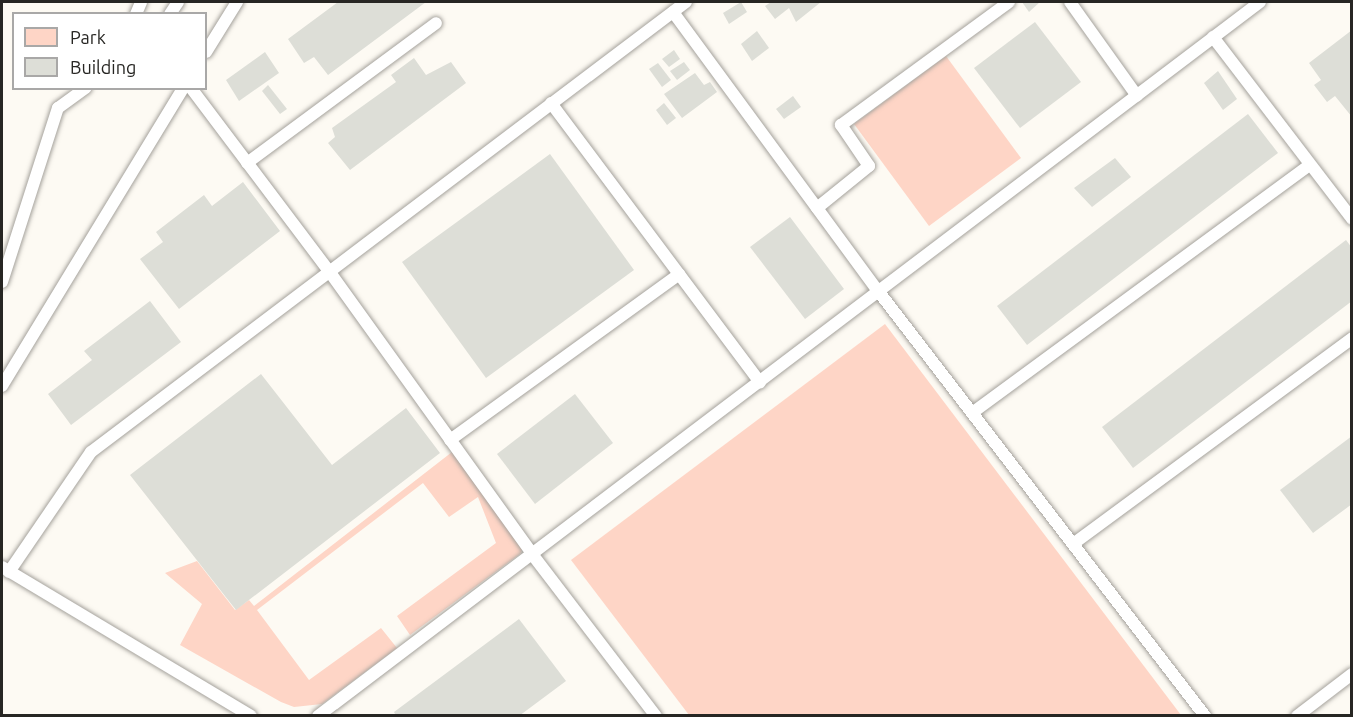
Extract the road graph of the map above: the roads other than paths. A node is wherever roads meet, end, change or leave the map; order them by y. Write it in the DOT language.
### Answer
graph roads {
  1 [pos="237,2"];
  2 [pos="686,2"];
  3 [pos="1009,2"];
  4 [pos="1070,2"];
  5 [pos="1260,2"];
  6 [pos="672,12"];
  7 [pos="436,23"];
  8 [pos="1213,37"];
  9 [pos="207,50"];
  10 [pos="83,90"];
  11 [pos="182,90"];
  12 [pos="184,90"];
  13 [pos="1137,96"];
  14 [pos="551,103"];
  15 [pos="247,163"];
  16 [pos="1309,165"];
  17 [pos="817,208"];
  18 [pos="1352,219"];
  19 [pos="329,271"];
  20 [pos="679,274"];
  21 [pos="2,282"];
  22 [pos="879,292"];
  23 [pos="1352,338"];
  24 [pos="760,382"];
  25 [pos="2,386"];
  26 [pos="972,413"];
  27 [pos="450,440"];
  28 [pos="1073,544"];
  29 [pos="532,554"];
  30 [pos="5,569"];
  31 [pos="1352,674"];
  32 [pos="251,716"];
  33 [pos="318,716"];
  34 [pos="656,716"];
  35 [pos="1204,716"];
  36 [pos="1298,716"];
  1 -- 9 [label="lane"];
  2 -- 6 [label="lane"];
  3 -- 17 [label="lane"];
  4 -- 13 [label="lane"];
  5 -- 8 [label="lane"];
  6 -- 14 [label="lane"];
  6 -- 17 [label="lane"];
  7 -- 15 [label="lane"];
  8 -- 13 [label="lane"];
  8 -- 16 [label="lane"];
  10 -- 21 [label="lane"];
  11 -- 25 [label="lane"];
  12 -- 15 [label="lane"];
  13 -- 22 [label="lane"];
  14 -- 19 [label="lane"];
  14 -- 20 [label="lane"];
  15 -- 19 [label="lane"];
  16 -- 18 [label="lane"];
  16 -- 26 [label="lane"];
  17 -- 22 [label="lane"];
  19 -- 27 [label="lane"];
  19 -- 30 [label="lane"];
  20 -- 24 [label="lane"];
  20 -- 27 [label="lane"];
  22 -- 24 [label="lane"];
  22 -- 26 [label="lane"];
  23 -- 28 [label="lane"];
  24 -- 29 [label="lane"];
  26 -- 28 [label="lane"];
  27 -- 29 [label="lane"];
  28 -- 35 [label="lane"];
  29 -- 33 [label="lane"];
  29 -- 34 [label="lane"];
  30 -- 32 [label="lane"];
  31 -- 36 [label="lane"];
}
